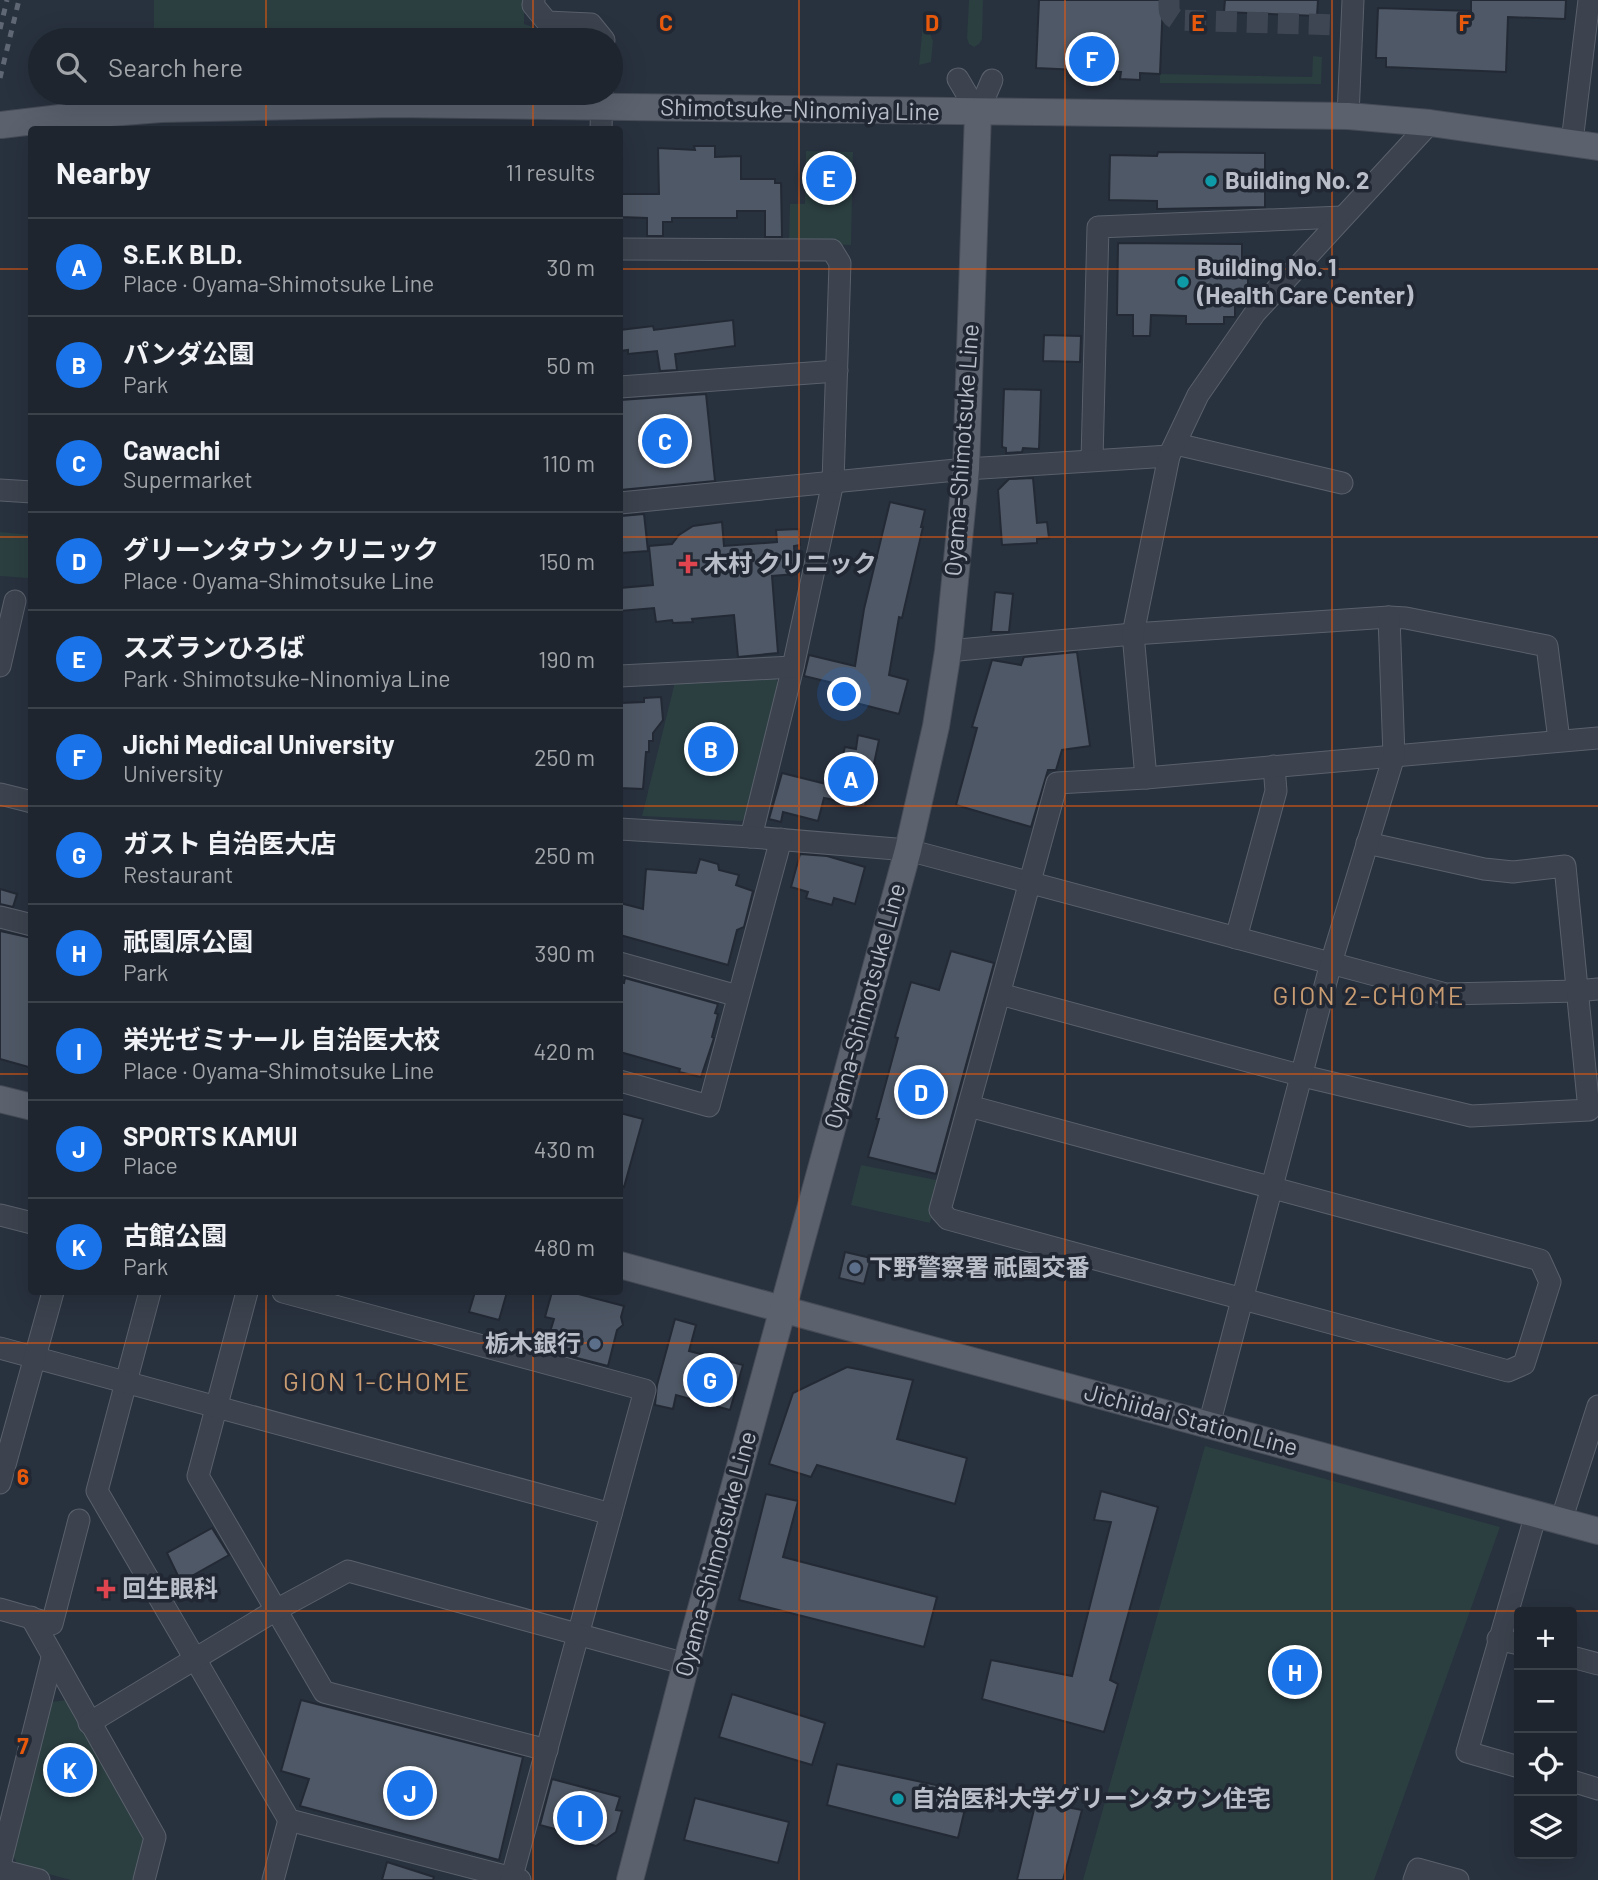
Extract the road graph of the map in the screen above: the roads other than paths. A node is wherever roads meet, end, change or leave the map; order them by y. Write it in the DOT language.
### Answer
graph roads {
  1 [pos="534,0"];
  2 [pos="1353,0"];
  3 [pos="1589,0"];
  4 [pos="594,28"];
  5 [pos="958,79"];
  6 [pos="992,80"];
  7 [pos="332,105"];
  8 [pos="428,105"];
  9 [pos="601,110"];
  10 [pos="978,113"];
  11 [pos="1348,116"];
  12 [pos="1430,123"];
  13 [pos="1,125"];
  14 [pos="1572,142"];
  15 [pos="1598,147"];
  16 [pos="1342,217"];
  17 [pos="623,249"];
  18 [pos="837,371"];
  19 [pos="623,387"];
  20 [pos="1172,450"];
  21 [pos="1092,460"];
  22 [pos="966,469"];
  23 [pos="833,482"];
  24 [pos="1342,482"];
  25 [pos="0,490"];
  26 [pos="28,492"];
  27 [pos="623,503"];
  28 [pos="15,601"];
  29 [pos="1389,617"];
  30 [pos="1133,634"];
  31 [pos="947,651"];
  32 [pos="0,666"];
  33 [pos="793,667"];
  34 [pos="623,676"];
  35 [pos="1598,738"];
  36 [pos="1559,740"];
  37 [pos="1394,756"];
  38 [pos="1274,766"];
  39 [pos="1146,778"];
  40 [pos="0,794"];
  41 [pos="28,801"];
  42 [pos="623,829"];
  43 [pos="751,837"];
  44 [pos="781,839"];
  45 [pos="1367,843"];
  46 [pos="908,850"];
  47 [pos="1030,882"];
  48 [pos="0,917"];
  49 [pos="28,924"];
  50 [pos="1236,938"];
  51 [pos="623,963"];
  52 [pos="1331,963"];
  53 [pos="1588,990"];
  54 [pos="1000,994"];
  55 [pos="738,996"];
  56 [pos="1303,1076"];
  57 [pos="623,1082"];
  58 [pos="0,1099"];
  59 [pos="969,1106"];
  60 [pos="28,1107"];
  61 [pos="1273,1187"];
  62 [pos="0,1215"];
  63 [pos="28,1222"];
  64 [pos="623,1266"];
  65 [pos="52,1295"];
  66 [pos="148,1295"];
  67 [pos="246,1295"];
  68 [pos="294,1295"];
  69 [pos="1242,1300"];
  70 [pos="783,1310"];
  71 [pos="0,1348"];
  72 [pos="36,1357"];
  73 [pos="126,1382"];
  74 [pos="1598,1406"];
  75 [pos="217,1407"];
  76 [pos="1209,1425"];
  77 [pos="0,1481"];
  78 [pos="611,1514"];
  79 [pos="1548,1518"];
  80 [pos="79,1520"];
  81 [pos="1598,1531"];
  82 [pos="0,1609"];
  83 [pos="276,1611"];
  84 [pos="31,1617"];
  85 [pos="578,1633"];
  86 [pos="1498,1639"];
  87 [pos="1514,1643"];
  88 [pos="52,1658"];
  89 [pos="1577,1658"];
  90 [pos="196,1660"];
  91 [pos="686,1664"];
  92 [pos="1598,1664"];
  93 [pos="89,1723"];
  94 [pos="547,1750"];
  95 [pos="1514,1766"];
  96 [pos="1577,1783"];
  97 [pos="1598,1789"];
  98 [pos="289,1820"];
  99 [pos="0,1868"];
  100 [pos="514,1879"];
  101 [pos="39,1880"];
  102 [pos="144,1880"];
  103 [pos="273,1880"];
  104 [pos="631,1880"];
  105 [pos="1414,1880"];
  106 [pos="1458,1880"];
  1 -- 4 [label="street"];
  2 -- 11 [label="street"];
  3 -- 14 [label="street"];
  5 -- 10 [label="street"];
  6 -- 10 [label="street"];
  7 -- 13 [label="main road, Shimotsuke-Ninomiya Line"];
  8 -- 9 [label="main road, Shimotsuke-Ninomiya Line"];
  9 -- 10 [label="main road, Shimotsuke-Ninomiya Line"];
  10 -- 11 [label="main road, Shimotsuke-Ninomiya Line"];
  10 -- 22 [label="main road, Oyama-Shimotsuke Line"];
  11 -- 12 [label="main road, Shimotsuke-Ninomiya Line"];
  12 -- 14 [label="main road, Shimotsuke-Ninomiya Line"];
  12 -- 16 [label="street"];
  14 -- 15 [label="main road, Shimotsuke-Ninomiya Line"];
  16 -- 20 [label="street"];
  16 -- 21 [label="street"];
  17 -- 18 [label="street"];
  18 -- 19 [label="street"];
  18 -- 23 [label="street"];
  20 -- 21 [label="street"];
  20 -- 24 [label="street"];
  20 -- 30 [label="street"];
  21 -- 22 [label="street"];
  22 -- 23 [label="street"];
  22 -- 31 [label="main road, Oyama-Shimotsuke Line"];
  23 -- 27 [label="street"];
  23 -- 33 [label="street"];
  25 -- 26 [label="street"];
  28 -- 32 [label="street"];
  29 -- 30 [label="street"];
  29 -- 36 [label="street"];
  29 -- 37 [label="street"];
  30 -- 31 [label="street"];
  30 -- 39 [label="street"];
  31 -- 46 [label="main road, Oyama-Shimotsuke Line"];
  33 -- 34 [label="street"];
  33 -- 43 [label="street"];
  35 -- 36 [label="street"];
  36 -- 37 [label="street"];
  37 -- 38 [label="street"];
  37 -- 45 [label="street"];
  38 -- 39 [label="street"];
  38 -- 50 [label="street"];
  39 -- 47 [label="street"];
  40 -- 41 [label="street"];
  42 -- 43 [label="street"];
  43 -- 44 [label="street"];
  44 -- 46 [label="street"];
  44 -- 55 [label="street"];
  45 -- 52 [label="street"];
  45 -- 53 [label="street"];
  46 -- 47 [label="street"];
  46 -- 70 [label="main road, Oyama-Shimotsuke Line"];
  47 -- 50 [label="street"];
  47 -- 54 [label="street"];
  48 -- 49 [label="street"];
  50 -- 52 [label="street"];
  51 -- 55 [label="street"];
  52 -- 53 [label="street"];
  52 -- 56 [label="street"];
  53 -- 56 [label="street"];
  54 -- 56 [label="street"];
  54 -- 59 [label="street"];
  55 -- 57 [label="street"];
  56 -- 61 [label="street"];
  58 -- 60 [label="main road"];
  59 -- 61 [label="street"];
  59 -- 69 [label="street"];
  61 -- 69 [label="street"];
  61 -- 69 [label="street"];
  62 -- 63 [label="street"];
  64 -- 70 [label="main road, Jichiidai Station Line"];
  65 -- 72 [label="street"];
  66 -- 73 [label="street"];
  67 -- 75 [label="street"];
  68 -- 78 [label="street"];
  69 -- 76 [label="street"];
  70 -- 76 [label="main road, Jichiidai Station Line"];
  70 -- 91 [label="main road, Oyama-Shimotsuke Line"];
  71 -- 72 [label="street"];
  72 -- 73 [label="street"];
  72 -- 77 [label="street"];
  73 -- 75 [label="street"];
  73 -- 90 [label="street"];
  74 -- 79 [label="street"];
  75 -- 78 [label="street"];
  75 -- 83 [label="street"];
  76 -- 79 [label="main road, Jichiidai Station Line"];
  78 -- 85 [label="street"];
  79 -- 81 [label="main road, Jichiidai Station Line"];
  79 -- 86 [label="street"];
  80 -- 84 [label="street"];
  82 -- 84 [label="street"];
  83 -- 85 [label="street"];
  83 -- 90 [label="street"];
  83 -- 94 [label="street"];
  84 -- 88 [label="street"];
  85 -- 91 [label="street"];
  85 -- 94 [label="street"];
  86 -- 87 [label="street"];
  86 -- 95 [label="street"];
  88 -- 93 [label="street"];
  88 -- 99 [label="street"];
  89 -- 92 [label="street"];
  90 -- 93 [label="street"];
  90 -- 98 [label="street"];
  91 -- 104 [label="main road, Oyama-Shimotsuke Line"];
  93 -- 102 [label="street"];
  94 -- 100 [label="street"];
  96 -- 97 [label="street"];
  98 -- 100 [label="street"];
  98 -- 103 [label="street"];
  99 -- 101 [label="street"];
  105 -- 106 [label="street"];
}
